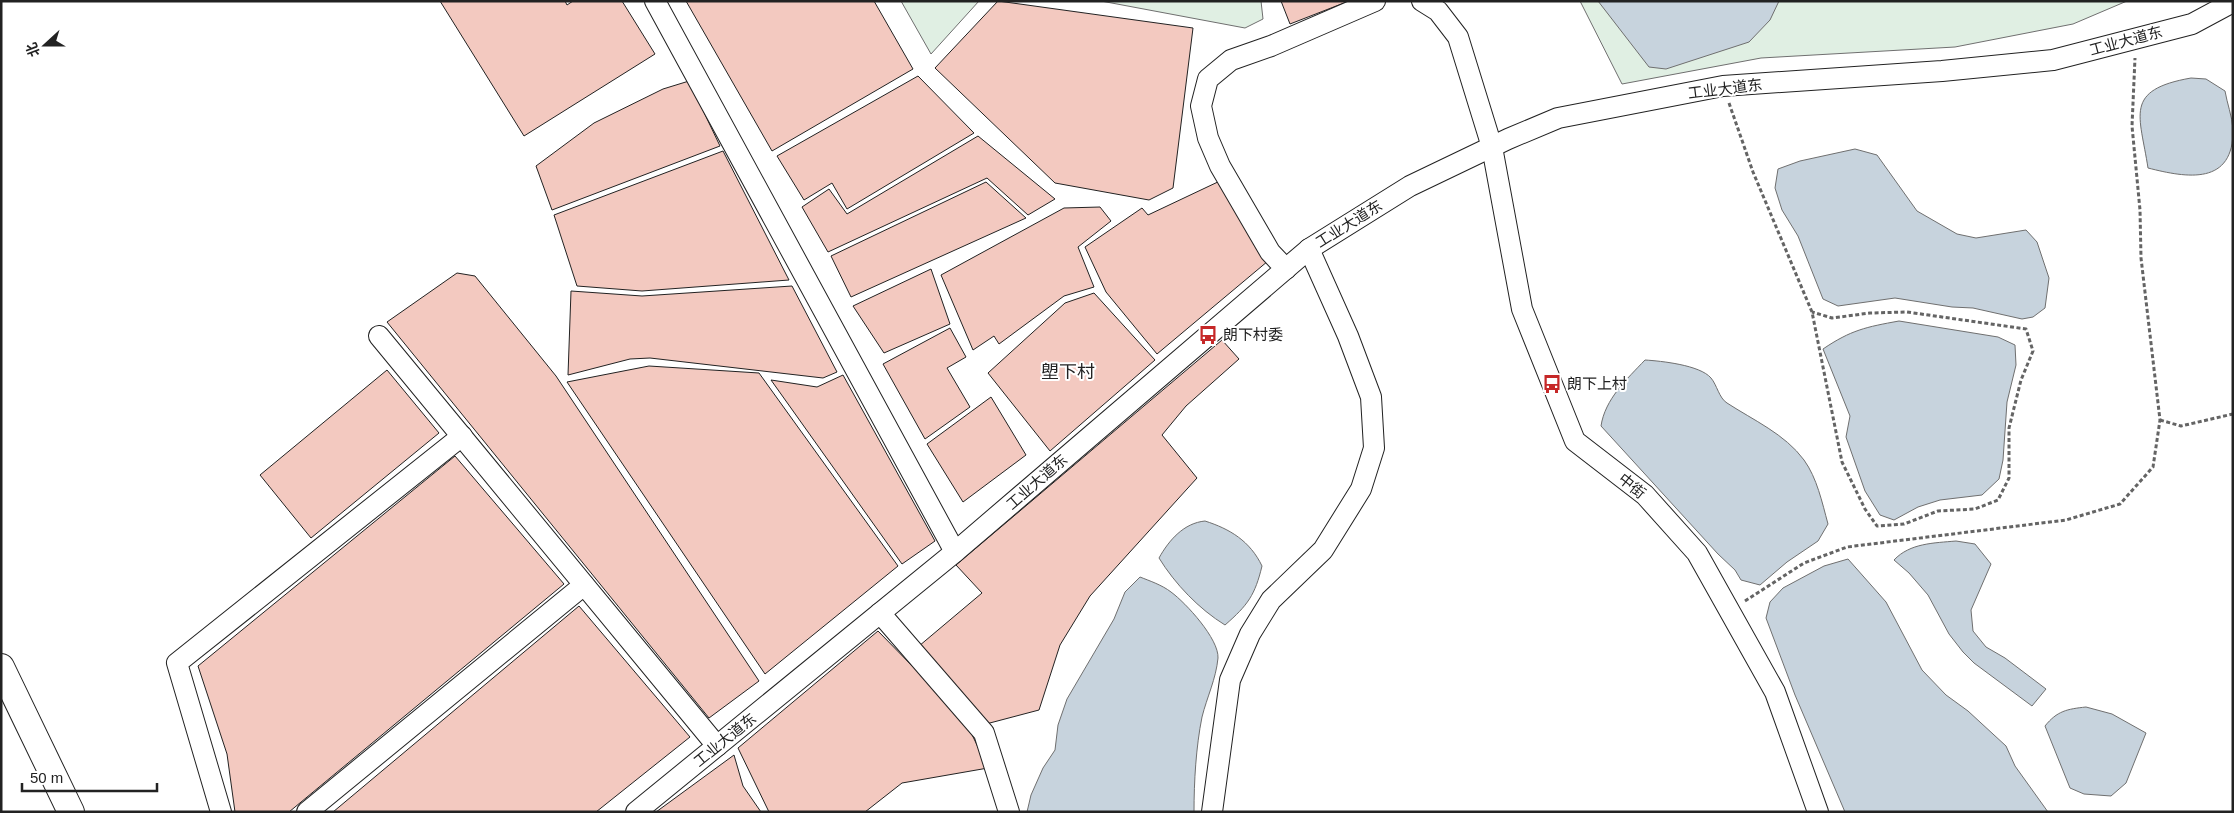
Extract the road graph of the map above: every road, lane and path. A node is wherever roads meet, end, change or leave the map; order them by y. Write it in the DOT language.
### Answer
graph roads {
  1 [pos="655,1"];
  2 [pos="1375,1"];
  3 [pos="2233,2"];
  4 [pos="1431,4"];
  5 [pos="2133,39"];
  6 [pos="1723,86"];
  7 [pos="1492,147"];
  8 [pos="1309,249"];
  9 [pos="1286,268"];
  10 [pos="1812,312"];
  11 [pos="379,336"];
  12 [pos="2233,414"];
  13 [pos="2160,420"];
  14 [pos="462,436"];
  15 [pos="955,552"];
  16 [pos="584,585"];
  17 [pos="1730,611"];
  18 [pos="880,614"];
  19 [pos="1,667"];
  20 [pos="717,746"];
  21 [pos="1218,810"];
  22 [pos="71,812"];
  23 [pos="221,812"];
  24 [pos="307,812"];
  25 [pos="636,812"];
  26 [pos="1009,812"];
  27 [pos="1818,812"];
  1 -- 15 [label="street"];
  2 -- 9 [label="street"];
  3 -- 5 [label="street, 工业大道东"];
  4 -- 7 [label="street, 中街"];
  5 -- 6 [label="street, 工业大道东"];
  5 -- 13 [label="path"];
  6 -- 7 [label="street, 工业大道东"];
  6 -- 10 [label="path"];
  7 -- 8 [label="street, 工业大道东"];
  7 -- 17 [label="street, 中街"];
  8 -- 9 [label="street, 工业大道东"];
  8 -- 21 [label="street"];
  9 -- 15 [label="street, 工业大道东"];
  10 -- 10 [label="path"];
  11 -- 14 [label="street"];
  12 -- 13 [label="path"];
  13 -- 17 [label="path"];
  14 -- 16 [label="street"];
  14 -- 23 [label="street"];
  15 -- 18 [label="street, 工业大道东"];
  16 -- 20 [label="street"];
  16 -- 24 [label="street"];
  17 -- 27 [label="street, 中街"];
  18 -- 20 [label="street, 工业大道东"];
  18 -- 26 [label="street"];
  19 -- 22 [label="main road"];
  20 -- 25 [label="street, 工业大道东"];
}
